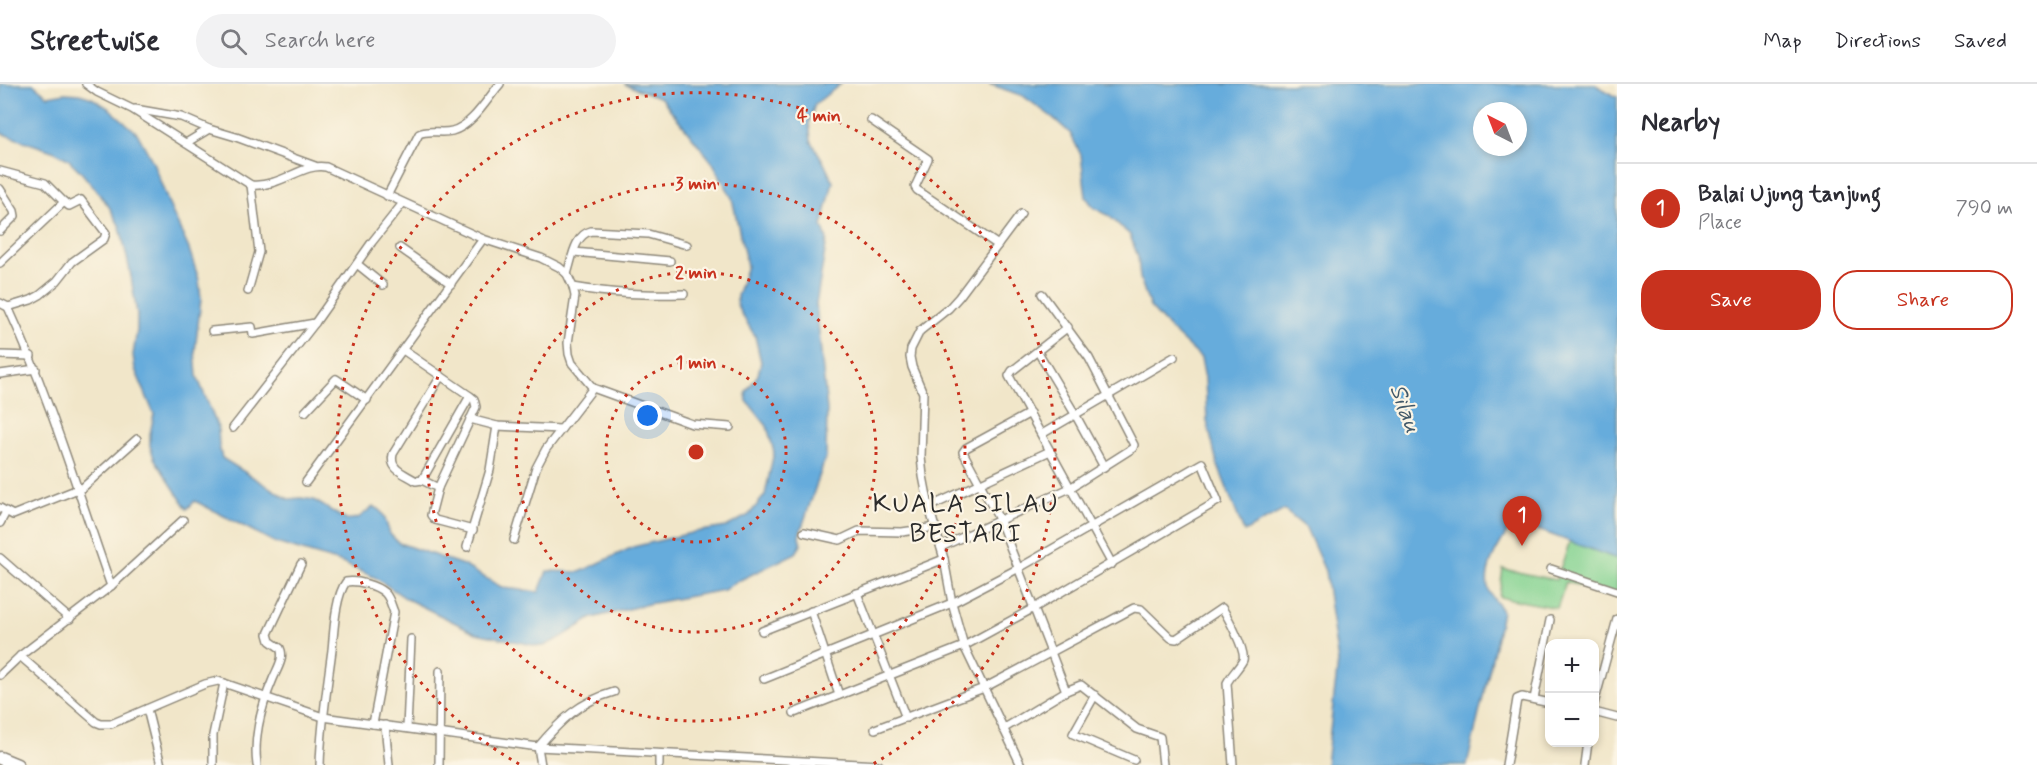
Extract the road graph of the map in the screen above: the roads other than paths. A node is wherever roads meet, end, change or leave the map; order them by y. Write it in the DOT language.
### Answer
graph roads {
  1 [pos="86,84"];
  2 [pos="500,84"];
  3 [pos="132,109"];
  4 [pos="871,120"];
  5 [pos="209,129"];
  6 [pos="186,143"];
  7 [pos="315,166"];
  8 [pos="0,171"];
  9 [pos="251,185"];
  10 [pos="0,189"];
  11 [pos="387,196"];
  12 [pos="64,202"];
  13 [pos="403,203"];
  14 [pos="1021,214"];
  15 [pos="0,231"];
  16 [pos="483,239"];
  17 [pos="687,245"];
  18 [pos="998,245"];
  19 [pos="400,248"];
  20 [pos="574,252"];
  21 [pos="1,259"];
  22 [pos="670,261"];
  23 [pos="357,264"];
  24 [pos="567,274"];
  25 [pos="451,284"];
  26 [pos="382,285"];
  27 [pos="573,287"];
  28 [pos="248,291"];
  29 [pos="684,294"];
  30 [pos="1042,294"];
  31 [pos="0,303"];
  32 [pos="9,307"];
  33 [pos="315,323"];
  34 [pos="1068,327"];
  35 [pos="212,331"];
  36 [pos="403,350"];
  37 [pos="1038,352"];
  38 [pos="0,355"];
  39 [pos="31,356"];
  40 [pos="1174,357"];
  41 [pos="36,369"];
  42 [pos="0,374"];
  43 [pos="441,376"];
  44 [pos="592,388"];
  45 [pos="1109,394"];
  46 [pos="470,396"];
  47 [pos="367,400"];
  48 [pos="305,412"];
  49 [pos="1030,413"];
  50 [pos="1075,414"];
  51 [pos="470,419"];
  52 [pos="497,426"];
  53 [pos="730,427"];
  54 [pos="233,428"];
  55 [pos="561,429"];
  56 [pos="1042,434"];
  57 [pos="137,439"];
  58 [pos="1050,451"];
  59 [pos="1104,467"];
  60 [pos="422,480"];
  61 [pos="306,482"];
  62 [pos="979,485"];
  63 [pos="438,488"];
  64 [pos="1070,488"];
  65 [pos="79,490"];
  66 [pos="929,507"];
  67 [pos="3,510"];
  68 [pos="183,520"];
  69 [pos="1000,521"];
  70 [pos="0,523"];
  71 [pos="1090,527"];
  72 [pos="936,528"];
  73 [pos="472,530"];
  74 [pos="804,532"];
  75 [pos="514,540"];
  76 [pos="467,547"];
  77 [pos="942,547"];
  78 [pos="0,558"];
  79 [pos="944,559"];
  80 [pos="301,564"];
  81 [pos="1112,564"];
  82 [pos="1019,568"];
  83 [pos="1551,569"];
  84 [pos="111,586"];
  85 [pos="1617,591"];
  86 [pos="857,593"];
  87 [pos="952,603"];
  88 [pos="1034,608"];
  89 [pos="811,611"];
  90 [pos="70,619"];
  91 [pos="1550,620"];
  92 [pos="1617,620"];
  93 [pos="762,631"];
  94 [pos="874,635"];
  95 [pos="411,639"];
  96 [pos="964,646"];
  97 [pos="1049,651"];
  98 [pos="826,654"];
  99 [pos="20,656"];
  100 [pos="440,671"];
  101 [pos="0,675"];
  102 [pos="890,677"];
  103 [pos="764,680"];
  104 [pos="224,683"];
  105 [pos="984,688"];
  106 [pos="1066,691"];
  107 [pos="614,692"];
  108 [pos="1597,693"];
  109 [pos="839,695"];
  110 [pos="1095,695"];
  111 [pos="265,697"];
  112 [pos="1534,699"];
  113 [pos="1545,702"];
  114 [pos="147,709"];
  115 [pos="794,713"];
  116 [pos="1599,713"];
  117 [pos="323,717"];
  118 [pos="906,718"];
  119 [pos="1617,718"];
  120 [pos="373,724"];
  121 [pos="385,725"];
  122 [pos="407,728"];
  123 [pos="875,729"];
  124 [pos="1003,729"];
  125 [pos="439,733"];
  126 [pos="538,747"];
  127 [pos="1587,747"];
  128 [pos="659,754"];
  129 [pos="0,758"];
  130 [pos="1134,760"];
  131 [pos="805,763"];
  132 [pos="17,765"];
  133 [pos="161,765"];
  134 [pos="213,765"];
  135 [pos="257,765"];
  136 [pos="320,765"];
  137 [pos="389,765"];
  138 [pos="440,765"];
  139 [pos="541,765"];
  140 [pos="659,765"];
  141 [pos="879,765"];
  142 [pos="1021,765"];
  143 [pos="1163,765"];
  144 [pos="1233,765"];
  145 [pos="1506,765"];
  146 [pos="1585,765"];
  1 -- 3 [label="street"];
  2 -- 11 [label="street"];
  3 -- 5 [label="street"];
  3 -- 6 [label="street"];
  4 -- 18 [label="street"];
  5 -- 6 [label="street"];
  5 -- 7 [label="street"];
  6 -- 9 [label="street"];
  7 -- 9 [label="street"];
  7 -- 11 [label="street"];
  8 -- 12 [label="street"];
  9 -- 28 [label="street"];
  10 -- 15 [label="street"];
  11 -- 13 [label="street"];
  12 -- 21 [label="street"];
  12 -- 32 [label="street"];
  13 -- 16 [label="street"];
  13 -- 23 [label="street"];
  14 -- 18 [label="street"];
  16 -- 24 [label="street"];
  16 -- 25 [label="street"];
  17 -- 20 [label="street"];
  18 -- 66 [label="street"];
  19 -- 25 [label="street"];
  20 -- 22 [label="street"];
  20 -- 24 [label="street"];
  23 -- 26 [label="street"];
  23 -- 33 [label="street"];
  24 -- 27 [label="street"];
  25 -- 36 [label="street"];
  27 -- 29 [label="street"];
  27 -- 44 [label="street"];
  30 -- 34 [label="street"];
  31 -- 32 [label="street"];
  32 -- 39 [label="street"];
  33 -- 35 [label="street"];
  33 -- 54 [label="street"];
  34 -- 37 [label="street"];
  34 -- 45 [label="street"];
  36 -- 43 [label="street"];
  36 -- 47 [label="street"];
  37 -- 49 [label="street"];
  37 -- 50 [label="street"];
  38 -- 39 [label="street"];
  39 -- 41 [label="street"];
  40 -- 45 [label="street"];
  41 -- 42 [label="street"];
  41 -- 65 [label="street"];
  43 -- 46 [label="street"];
  43 -- 60 [label="street"];
  44 -- 53 [label="street"];
  44 -- 55 [label="street"];
  45 -- 50 [label="street"];
  45 -- 59 [label="street"];
  46 -- 51 [label="street"];
  46 -- 60 [label="street"];
  47 -- 48 [label="street"];
  47 -- 61 [label="street"];
  49 -- 56 [label="street"];
  49 -- 62 [label="street"];
  50 -- 56 [label="street"];
  50 -- 59 [label="street"];
  51 -- 52 [label="street"];
  51 -- 63 [label="street"];
  52 -- 55 [label="street"];
  52 -- 73 [label="street"];
  55 -- 75 [label="street"];
  56 -- 58 [label="street"];
  57 -- 65 [label="street"];
  58 -- 62 [label="street"];
  58 -- 64 [label="street"];
  59 -- 64 [label="street"];
  60 -- 63 [label="street"];
  62 -- 66 [label="street"];
  62 -- 69 [label="street"];
  63 -- 73 [label="street"];
  64 -- 69 [label="street"];
  64 -- 71 [label="street"];
  65 -- 67 [label="street"];
  65 -- 84 [label="street"];
  66 -- 72 [label="street"];
  67 -- 70 [label="street"];
  68 -- 84 [label="street"];
  69 -- 77 [label="street"];
  69 -- 82 [label="street"];
  71 -- 81 [label="street"];
  71 -- 81 [label="street"];
  71 -- 82 [label="street"];
  72 -- 74 [label="street"];
  72 -- 77 [label="street"];
  73 -- 76 [label="street"];
  77 -- 79 [label="street"];
  78 -- 90 [label="street"];
  79 -- 86 [label="street"];
  79 -- 87 [label="street"];
  80 -- 111 [label="street"];
  81 -- 88 [label="street"];
  82 -- 87 [label="street"];
  82 -- 88 [label="street"];
  83 -- 85 [label="street"];
  84 -- 90 [label="street"];
  86 -- 89 [label="street"];
  86 -- 94 [label="street"];
  87 -- 94 [label="street"];
  87 -- 96 [label="street"];
  88 -- 96 [label="street"];
  88 -- 97 [label="street"];
  89 -- 93 [label="street"];
  89 -- 98 [label="street"];
  90 -- 99 [label="street"];
  91 -- 112 [label="street"];
  92 -- 108 [label="street"];
  94 -- 98 [label="street"];
  94 -- 102 [label="street"];
  95 -- 122 [label="street"];
  96 -- 102 [label="street"];
  96 -- 105 [label="street"];
  97 -- 105 [label="street"];
  97 -- 106 [label="street"];
  97 -- 144 [label="street"];
  98 -- 103 [label="street"];
  98 -- 109 [label="street"];
  99 -- 101 [label="street"];
  99 -- 114 [label="street"];
  100 -- 125 [label="street"];
  102 -- 109 [label="street"];
  102 -- 118 [label="street"];
  104 -- 111 [label="street"];
  104 -- 114 [label="street"];
  104 -- 134 [label="street"];
  105 -- 118 [label="street"];
  105 -- 124 [label="street"];
  106 -- 110 [label="street"];
  106 -- 124 [label="street"];
  107 -- 126 [label="street"];
  109 -- 115 [label="street"];
  110 -- 130 [label="street"];
  110 -- 143 [label="street"];
  111 -- 117 [label="street"];
  111 -- 135 [label="street"];
  112 -- 113 [label="street"];
  112 -- 145 [label="street"];
  114 -- 133 [label="street"];
  116 -- 119 [label="street"];
  117 -- 120 [label="street"];
  117 -- 120 [label="street"];
  117 -- 136 [label="street"];
  118 -- 123 [label="street"];
  120 -- 121 [label="street"];
  121 -- 122 [label="street"];
  121 -- 137 [label="street"];
  122 -- 125 [label="street"];
  124 -- 142 [label="street"];
  125 -- 126 [label="street"];
  125 -- 138 [label="street"];
  126 -- 128 [label="street"];
  126 -- 139 [label="street"];
  127 -- 146 [label="street"];
  128 -- 131 [label="street"];
  128 -- 140 [label="street"];
  129 -- 132 [label="highway"];
  131 -- 141 [label="street"];
}
